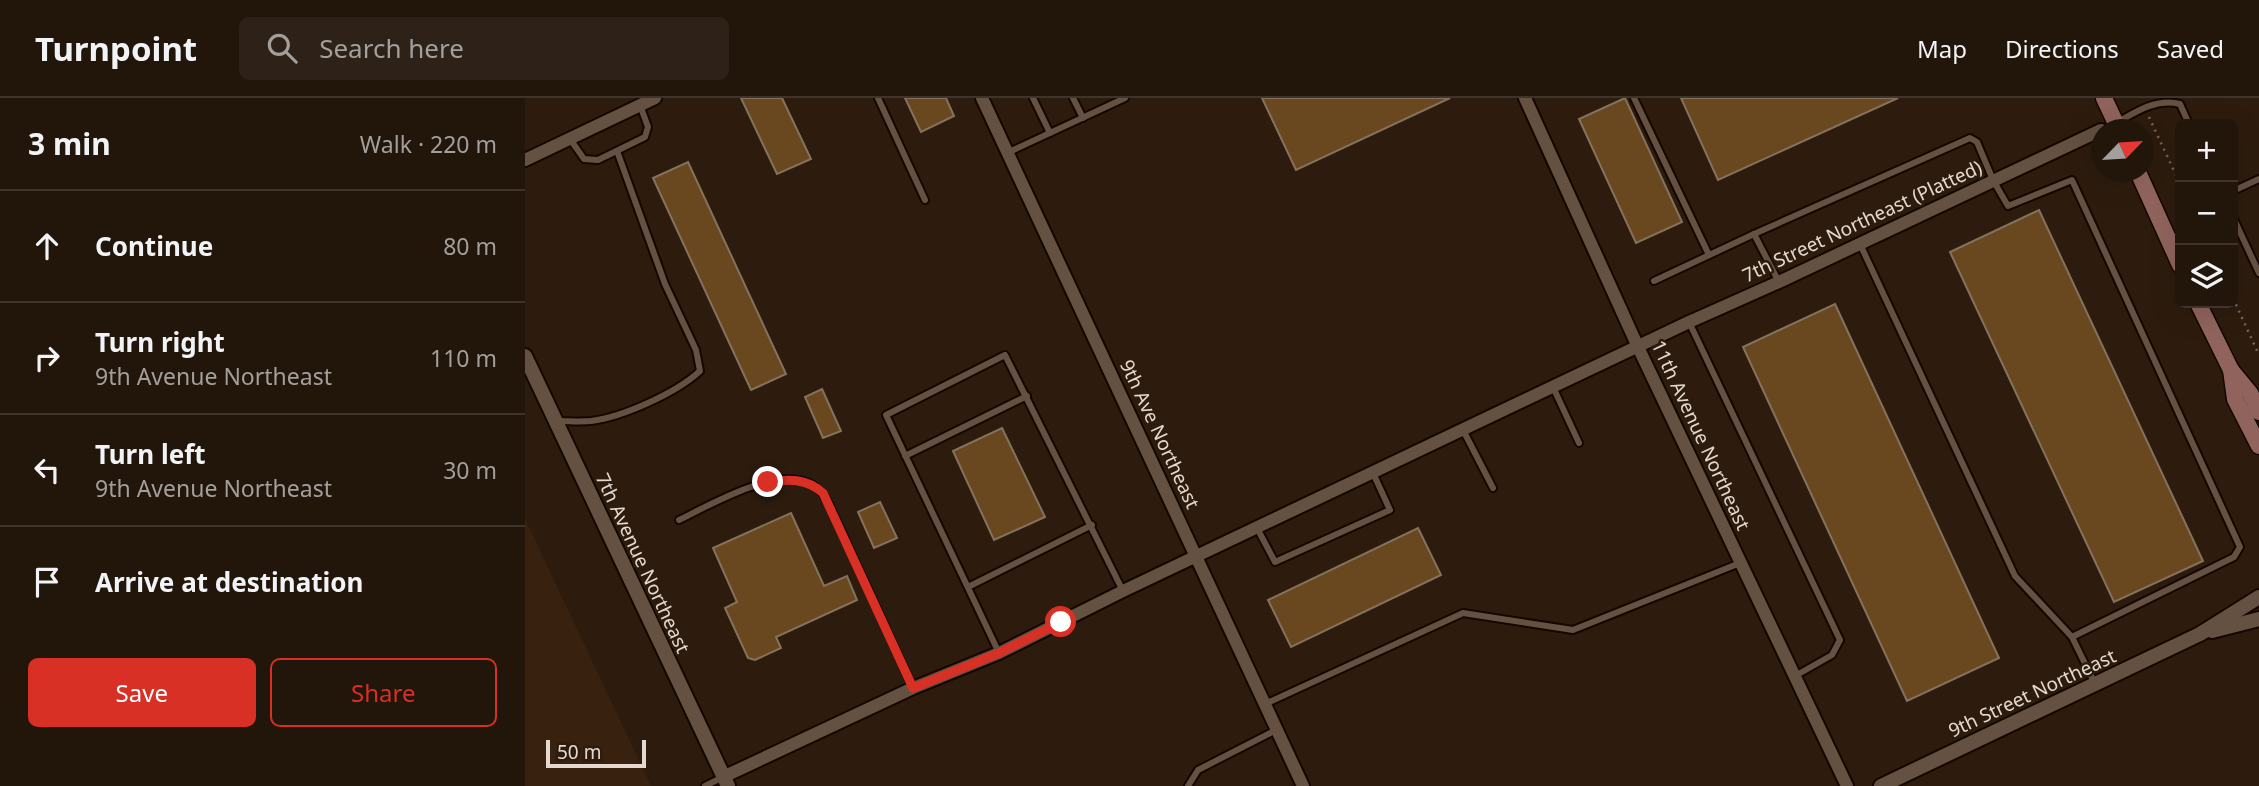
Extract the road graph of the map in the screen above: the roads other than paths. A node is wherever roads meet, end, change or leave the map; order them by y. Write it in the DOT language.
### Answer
graph roads {
  1 [pos="655,98"];
  2 [pos="879,98"];
  3 [pos="982,98"];
  4 [pos="1033,98"];
  5 [pos="1073,98"];
  6 [pos="1125,98"];
  7 [pos="1634,98"];
  8 [pos="2104,98"];
  9 [pos="1529,99"];
  10 [pos="640,105"];
  11 [pos="1083,118"];
  12 [pos="2108,119"];
  13 [pos="2125,119"];
  14 [pos="2187,119"];
  15 [pos="1050,133"];
  16 [pos="2091,136"];
  17 [pos="570,139"];
  18 [pos="617,151"];
  19 [pos="1007,153"];
  20 [pos="525,160"];
  21 [pos="2259,179"];
  22 [pos="1993,180"];
  23 [pos="2143,182"];
  24 [pos="2238,189"];
  25 [pos="925,200"];
  26 [pos="2238,228"];
  27 [pos="1754,234"];
  28 [pos="1860,244"];
  29 [pos="2175,254"];
  30 [pos="1709,255"];
  31 [pos="2259,273"];
  32 [pos="1654,281"];
  33 [pos="1779,282"];
  34 [pos="2200,308"];
  35 [pos="1689,322"];
  36 [pos="1638,347"];
  37 [pos="525,356"];
  38 [pos="2231,370"];
  39 [pos="1553,387"];
  40 [pos="1027,396"];
  41 [pos="2259,412"];
  42 [pos="555,421"];
  43 [pos="1463,430"];
  44 [pos="1579,443"];
  45 [pos="2259,446"];
  46 [pos="905,456"];
  47 [pos="1373,473"];
  48 [pos="1493,488"];
  49 [pos="679,520"];
  50 [pos="1092,525"];
  51 [pos="1257,528"];
  52 [pos="1196,557"];
  53 [pos="1740,563"];
  54 [pos="968,587"];
  55 [pos="1123,590"];
  56 [pos="2259,597"];
  57 [pos="2259,619"];
  58 [pos="2200,634"];
  59 [pos="2072,637"];
  60 [pos="999,653"];
  61 [pos="1795,676"];
  62 [pos="2096,684"];
  63 [pos="913,688"];
  64 [pos="1265,704"];
  65 [pos="1276,730"];
  66 [pos="725,781"];
  67 [pos="705,786"];
  68 [pos="1188,786"];
  69 [pos="1303,786"];
  70 [pos="1847,786"];
  71 [pos="1881,786"];
  1 -- 10 [label="street"];
  2 -- 25 [label="lane"];
  3 -- 19 [label="street, 9th Ave Northeast"];
  4 -- 15 [label="lane"];
  5 -- 11 [label="lane"];
  6 -- 11 [label="lane"];
  7 -- 30 [label="lane"];
  8 -- 12 [label="main road"];
  9 -- 36 [label="street, 11th Avenue Northeast"];
  10 -- 17 [label="street"];
  10 -- 18 [label="lane"];
  11 -- 15 [label="lane"];
  13 -- 14 [label="lane"];
  15 -- 19 [label="lane"];
  16 -- 22 [label="street, 7th Street Northeast (Platted)"];
  17 -- 18 [label="lane"];
  17 -- 20 [label="street"];
  18 -- 42 [label="lane"];
  19 -- 52 [label="street, 9th Ave Northeast"];
  21 -- 24 [label="lane"];
  22 -- 27 [label="lane"];
  22 -- 28 [label="street, 7th Street Northeast (Platted)"];
  22 -- 59 [label="lane"];
  23 -- 29 [label="main road"];
  26 -- 31 [label="lane"];
  27 -- 30 [label="lane"];
  27 -- 33 [label="lane"];
  28 -- 33 [label="street, 7th Street Northeast (Platted)"];
  28 -- 59 [label="lane"];
  30 -- 32 [label="lane"];
  33 -- 35 [label="street, 7th Street Northeast (Platted)"];
  34 -- 38 [label="main road"];
  35 -- 36 [label="street, 7th Street Northeast (Platted)"];
  35 -- 61 [label="lane"];
  36 -- 39 [label="street, 7th Street Northeast (Platted)"];
  36 -- 53 [label="street, 11th Avenue Northeast"];
  37 -- 42 [label="street, 7th Avenue Northeast"];
  38 -- 41 [label="main road"];
  38 -- 45 [label="main road"];
  39 -- 43 [label="street, 7th Street Northeast (Platted)"];
  39 -- 44 [label="lane"];
  40 -- 46 [label="lane"];
  40 -- 46 [label="lane"];
  40 -- 50 [label="lane"];
  42 -- 66 [label="street, 7th Avenue Northeast"];
  43 -- 47 [label="street, 7th Street Northeast (Platted)"];
  43 -- 48 [label="lane"];
  46 -- 54 [label="lane"];
  47 -- 51 [label="street, 7th Street Northeast (Platted)"];
  47 -- 51 [label="lane"];
  49 -- 63 [label="lane"];
  50 -- 54 [label="lane"];
  50 -- 55 [label="lane"];
  51 -- 52 [label="street, 7th Street Northeast (Platted)"];
  52 -- 55 [label="street, 7th Street Northeast (Platted)"];
  52 -- 64 [label="street, 9th Ave Northeast"];
  53 -- 61 [label="street, 11th Avenue Northeast"];
  53 -- 64 [label="lane"];
  54 -- 60 [label="lane"];
  55 -- 60 [label="street, 7th Street Northeast (Platted)"];
  56 -- 58 [label="street, 9th Street Northeast"];
  57 -- 58 [label="street, 9th Street Northeast"];
  58 -- 62 [label="street, 9th Street Northeast"];
  59 -- 62 [label="lane"];
  60 -- 63 [label="street, 7th Street Northeast (Platted)"];
  61 -- 70 [label="street, 11th Avenue Northeast"];
  62 -- 71 [label="street, 9th Street Northeast"];
  63 -- 66 [label="street, 7th Street Northeast (Platted)"];
  64 -- 65 [label="street, 9th Ave Northeast"];
  65 -- 68 [label="lane"];
  65 -- 69 [label="street, 9th Ave Northeast"];
  66 -- 67 [label="lane"];
}
